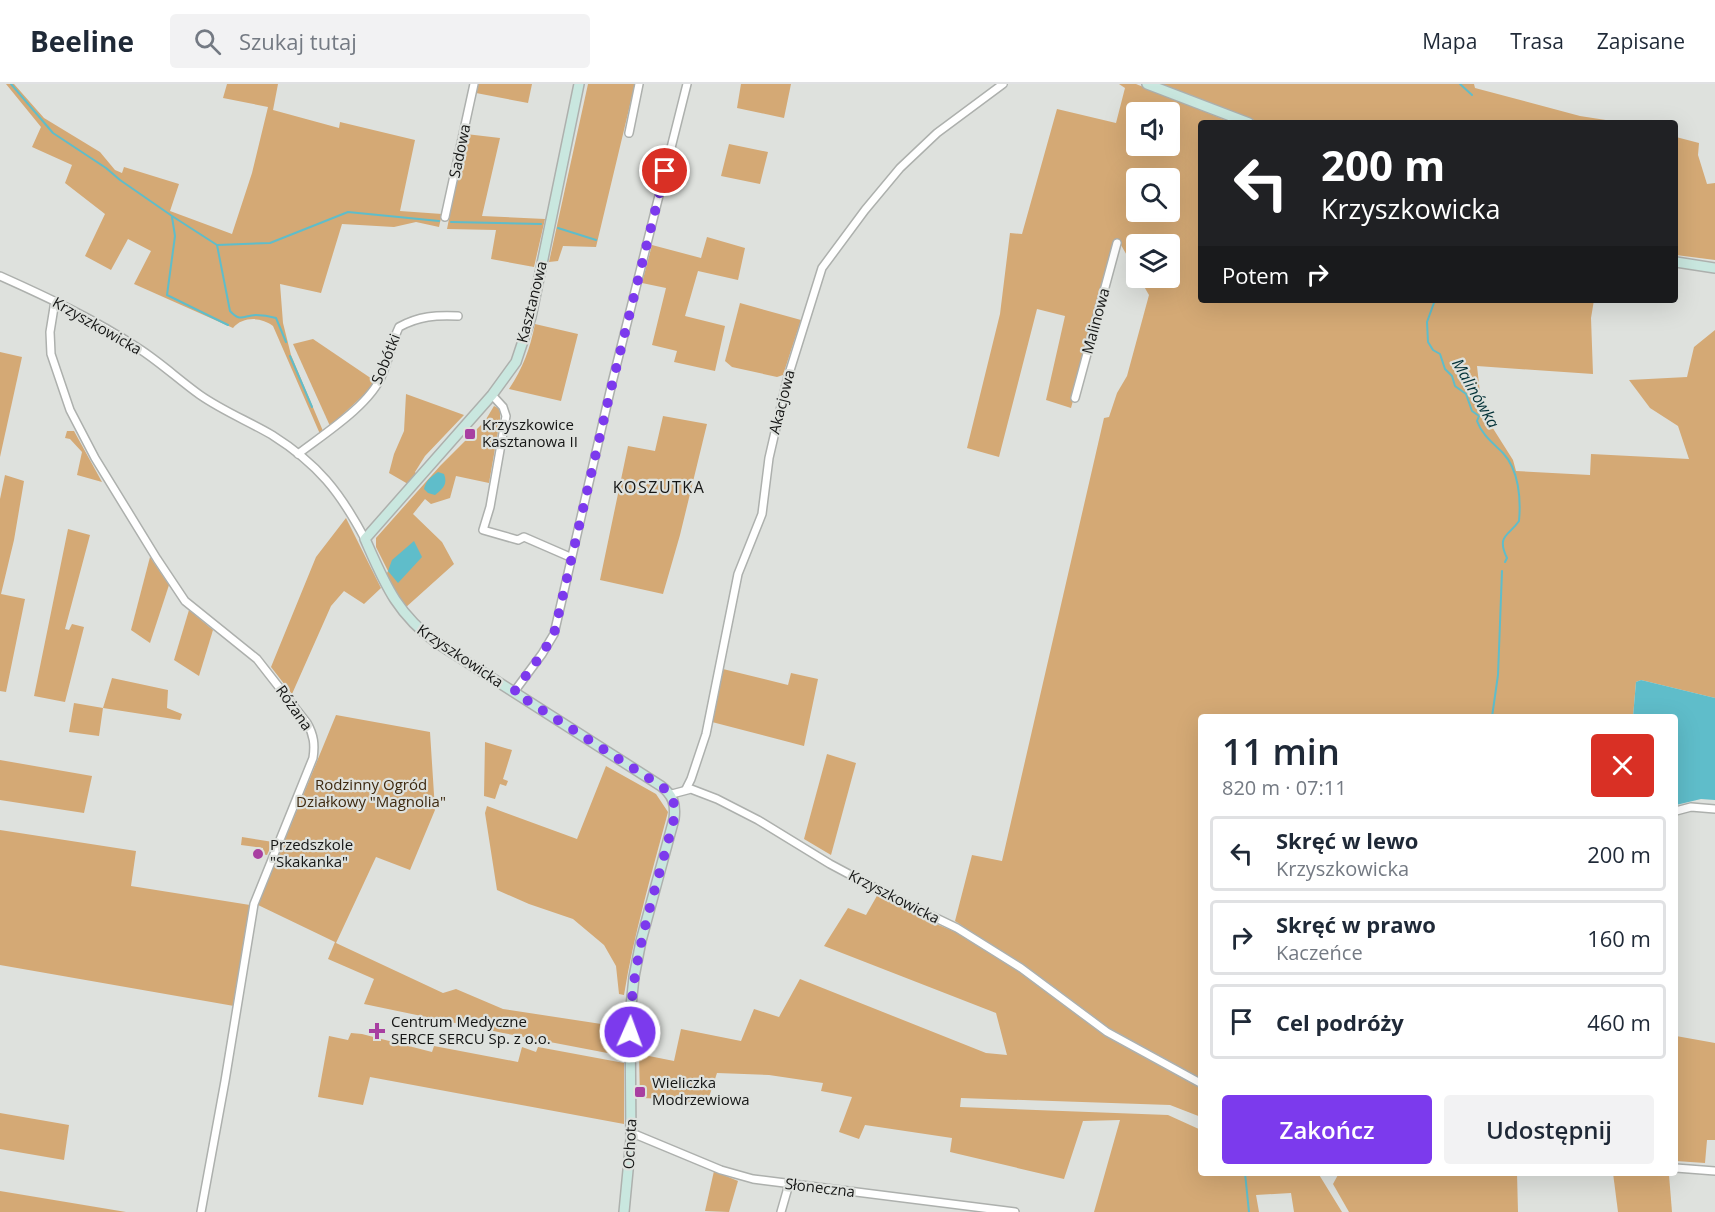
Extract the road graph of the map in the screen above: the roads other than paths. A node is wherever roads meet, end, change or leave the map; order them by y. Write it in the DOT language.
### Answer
graph roads {
  1 [pos="474,84"];
  2 [pos="579,84"];
  3 [pos="639,84"];
  4 [pos="687,84"];
  5 [pos="1004,84"];
  6 [pos="1147,84"];
  7 [pos="1241,120"];
  8 [pos="629,134"];
  9 [pos="445,217"];
  10 [pos="1117,243"];
  11 [pos="1678,262"];
  12 [pos="1715,268"];
  13 [pos="0,276"];
  14 [pos="55,301"];
  15 [pos="458,316"];
  16 [pos="492,396"];
  17 [pos="1075,398"];
  18 [pos="298,454"];
  19 [pos="365,539"];
  20 [pos="570,557"];
  21 [pos="514,692"];
  22 [pos="686,789"];
  23 [pos="672,794"];
  24 [pos="1715,808"];
  25 [pos="1678,810"];
  26 [pos="1198,1082"];
  27 [pos="632,1133"];
  28 [pos="1678,1168"];
  29 [pos="1715,1171"];
  30 [pos="789,1184"];
  31 [pos="201,1212"];
  32 [pos="624,1212"];
  33 [pos="781,1212"];
  34 [pos="1016,1212"];
  1 -- 9 [label="street, Sadowa"];
  2 -- 16 [label="street, Kasztanowa"];
  3 -- 8 [label="street"];
  4 -- 20 [label="street"];
  5 -- 22 [label="street, Akacjowa"];
  6 -- 7 [label="street"];
  10 -- 17 [label="street, Malinowa"];
  11 -- 12 [label="street"];
  13 -- 14 [label="street, Krzyszkowicka"];
  14 -- 18 [label="street, Krzyszkowicka"];
  14 -- 31 [label="street, Różana"];
  15 -- 18 [label="street, Sobótki"];
  16 -- 19 [label="street, Kasztanowa"];
  16 -- 20 [label="street"];
  18 -- 19 [label="street, Krzyszkowicka"];
  19 -- 21 [label="street, Krzyszkowicka"];
  20 -- 21 [label="street"];
  21 -- 23 [label="street, Krzyszkowicka"];
  22 -- 23 [label="street"];
  22 -- 26 [label="street, Krzyszkowicka"];
  23 -- 27 [label="street, Ochota"];
  24 -- 25 [label="street"];
  27 -- 30 [label="street, Słoneczna"];
  27 -- 32 [label="street, Ochota"];
  28 -- 29 [label="street"];
  30 -- 33 [label="street"];
  30 -- 34 [label="street, Słoneczna"];
}
